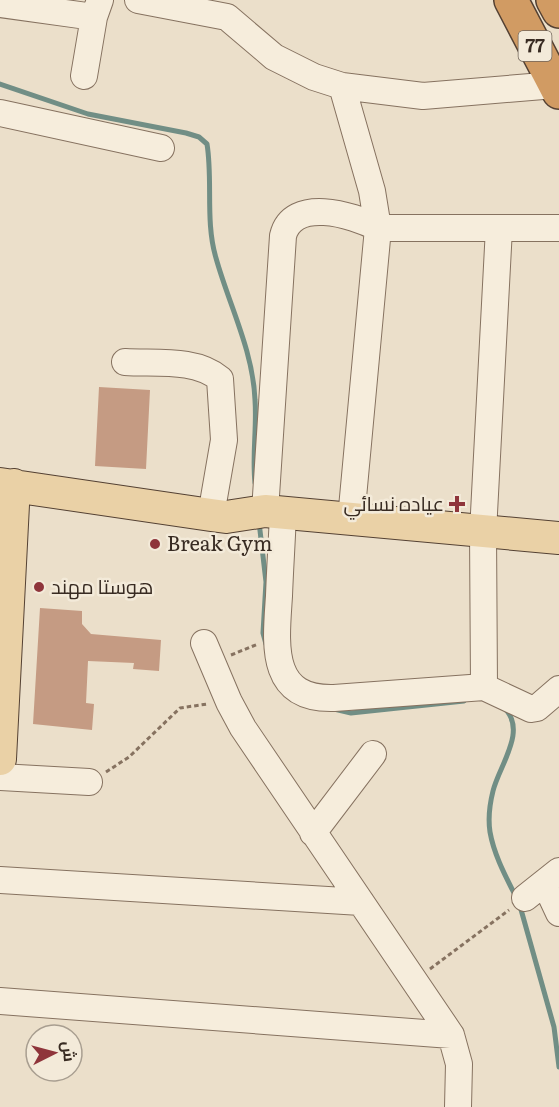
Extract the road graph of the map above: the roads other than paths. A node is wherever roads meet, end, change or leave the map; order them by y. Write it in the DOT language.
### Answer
graph roads {
  1 [pos="138,0"];
  2 [pos="511,0"];
  3 [pos="553,0"];
  4 [pos="0,4"];
  5 [pos="97,8"];
  6 [pos="229,9"];
  7 [pos="559,11"];
  8 [pos="84,76"];
  9 [pos="342,86"];
  10 [pos="557,89"];
  11 [pos="0,113"];
  12 [pos="161,148"];
  13 [pos="378,228"];
  14 [pos="499,228"];
  15 [pos="559,228"];
  16 [pos="125,362"];
  17 [pos="7,485"];
  18 [pos="274,512"];
  19 [pos="219,516"];
  20 [pos="351,519"];
  21 [pos="483,532"];
  22 [pos="559,538"];
  23 [pos="209,652"];
  24 [pos="484,687"];
  25 [pos="559,689"];
  26 [pos="374,754"];
  27 [pos="0,759"];
  28 [pos="0,777"];
  29 [pos="89,782"];
  30 [pos="313,833"];
  31 [pos="0,880"];
  32 [pos="543,884"];
  33 [pos="361,902"];
  34 [pos="559,913"];
  35 [pos="0,1001"];
  36 [pos="451,1035"];
  37 [pos="458,1107"];
  1 -- 6 [label="street"];
  2 -- 10 [label="highway, 77"];
  3 -- 7 [label="highway, 77"];
  4 -- 5 [label="street"];
  5 -- 8 [label="street"];
  6 -- 9 [label="street"];
  9 -- 10 [label="street"];
  9 -- 13 [label="street"];
  11 -- 12 [label="street"];
  13 -- 14 [label="street"];
  13 -- 18 [label="street"];
  13 -- 20 [label="street"];
  14 -- 15 [label="street"];
  14 -- 21 [label="street"];
  16 -- 19 [label="street"];
  17 -- 19 [label="main road"];
  17 -- 27 [label="main road"];
  18 -- 19 [label="main road"];
  18 -- 20 [label="main road"];
  18 -- 24 [label="street"];
  20 -- 21 [label="main road"];
  21 -- 22 [label="main road"];
  21 -- 24 [label="street"];
  23 -- 30 [label="street"];
  24 -- 25 [label="street"];
  26 -- 30 [label="street"];
  28 -- 29 [label="street"];
  30 -- 33 [label="street"];
  31 -- 33 [label="street"];
  32 -- 34 [label="street"];
  33 -- 36 [label="street"];
  35 -- 36 [label="street"];
  36 -- 37 [label="street"];
}
